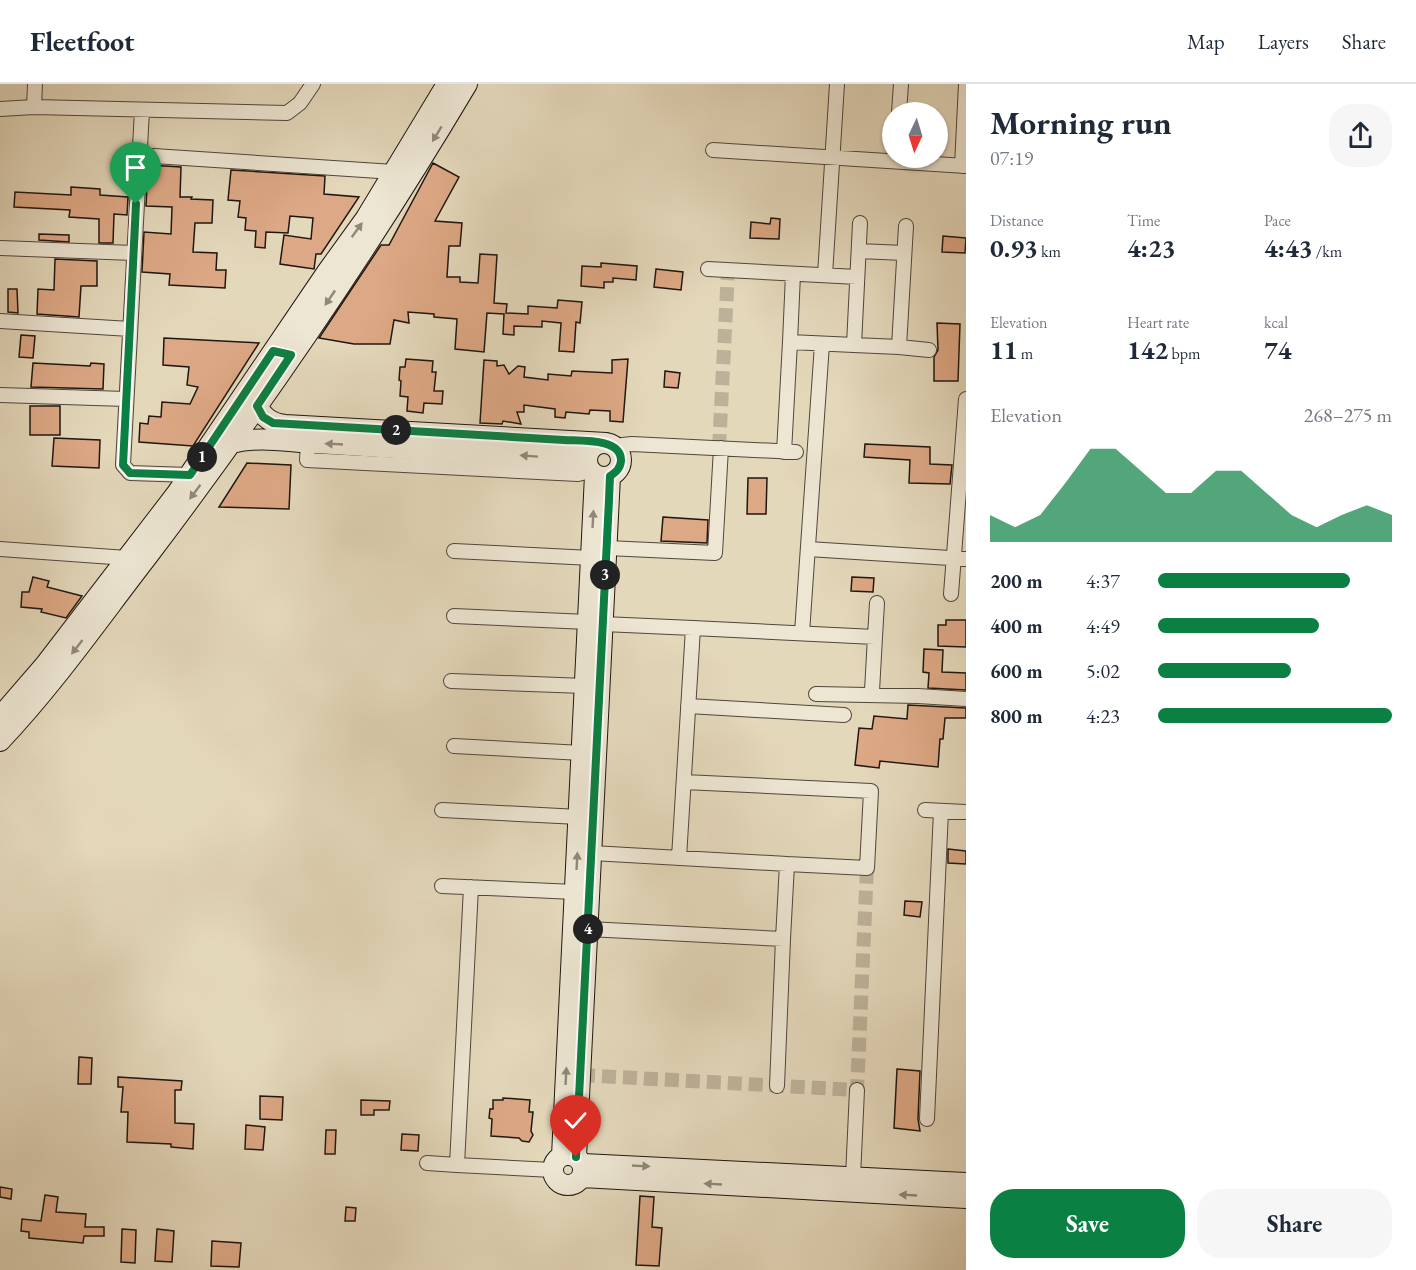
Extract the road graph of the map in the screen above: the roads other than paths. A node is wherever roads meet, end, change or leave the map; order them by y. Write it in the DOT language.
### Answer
graph roads {
  1 [pos="35,84"];
  2 [pos="313,84"];
  3 [pos="447,84"];
  4 [pos="467,84"];
  5 [pos="837,84"];
  6 [pos="901,84"];
  7 [pos="966,84"];
  8 [pos="900,102"];
  9 [pos="34,107"];
  10 [pos="0,109"];
  11 [pos="142,110"];
  12 [pos="714,150"];
  13 [pos="139,155"];
  14 [pos="832,158"];
  15 [pos="882,160"];
  16 [pos="948,165"];
  17 [pos="964,166"];
  18 [pos="394,172"];
  19 [pos="860,224"];
  20 [pos="906,226"];
  21 [pos="0,248"];
  22 [pos="859,251"];
  23 [pos="134,253"];
  24 [pos="904,253"];
  25 [pos="708,269"];
  26 [pos="793,274"];
  27 [pos="825,275"];
  28 [pos="857,277"];
  29 [pos="0,321"];
  30 [pos="130,329"];
  31 [pos="790,342"];
  32 [pos="822,344"];
  33 [pos="854,345"];
  34 [pos="899,348"];
  35 [pos="929,350"];
  36 [pos="282,353"];
  37 [pos="0,395"];
  38 [pos="126,399"];
  39 [pos="966,399"];
  40 [pos="257,406"];
  41 [pos="231,443"];
  42 [pos="609,444"];
  43 [pos="721,448"];
  44 [pos="596,470"];
  45 [pos="190,475"];
  46 [pos="0,549"];
  47 [pos="808,549"];
  48 [pos="453,551"];
  49 [pos="599,553"];
  50 [pos="127,558"];
  51 [pos="959,559"];
  52 [pos="951,594"];
  53 [pos="877,603"];
  54 [pos="96,611"];
  55 [pos="454,616"];
  56 [pos="596,623"];
  57 [pos="693,628"];
  58 [pos="802,633"];
  59 [pos="875,637"];
  60 [pos="451,681"];
  61 [pos="585,686"];
  62 [pos="872,691"];
  63 [pos="816,694"];
  64 [pos="966,699"];
  65 [pos="688,706"];
  66 [pos="844,715"];
  67 [pos="0,717"];
  68 [pos="0,741"];
  69 [pos="454,746"];
  70 [pos="582,753"];
  71 [pos="684,782"];
  72 [pos="442,810"];
  73 [pos="925,810"];
  74 [pos="941,811"];
  75 [pos="966,812"];
  76 [pos="579,817"];
  77 [pos="592,853"];
  78 [pos="679,858"];
  79 [pos="787,864"];
  80 [pos="442,886"];
  81 [pos="471,887"];
  82 [pos="575,892"];
  83 [pos="588,929"];
  84 [pos="783,939"];
  85 [pos="777,1086"];
  86 [pos="857,1090"];
  87 [pos="927,1119"];
  88 [pos="427,1163"];
  89 [pos="458,1165"];
  90 [pos="571,1165"];
  91 [pos="851,1183"];
  92 [pos="966,1183"];
  93 [pos="966,1198"];
  1 -- 9 [label="street"];
  2 -- 11 [label="street"];
  3 -- 18 [label="street"];
  4 -- 36 [label="street, one-way"];
  5 -- 14 [label="street"];
  6 -- 8 [label="street"];
  7 -- 17 [label="street"];
  9 -- 10 [label="street"];
  9 -- 11 [label="street"];
  11 -- 13 [label="street"];
  12 -- 14 [label="street"];
  13 -- 18 [label="street"];
  13 -- 23 [label="street"];
  14 -- 15 [label="street"];
  14 -- 27 [label="street"];
  16 -- 17 [label="street"];
  36 -- 18 [label="street, one-way"];
  19 -- 22 [label="street"];
  20 -- 24 [label="street"];
  21 -- 23 [label="street"];
  22 -- 24 [label="street"];
  22 -- 28 [label="street"];
  23 -- 30 [label="street"];
  24 -- 34 [label="street"];
  25 -- 26 [label="street"];
  26 -- 27 [label="street"];
  26 -- 31 [label="street"];
  27 -- 28 [label="street"];
  28 -- 33 [label="street"];
  29 -- 30 [label="street"];
  30 -- 38 [label="street"];
  31 -- 32 [label="street"];
  31 -- 43 [label="street"];
  32 -- 33 [label="street"];
  32 -- 47 [label="street"];
  33 -- 34 [label="street"];
  34 -- 35 [label="street"];
  36 -- 40 [label="street"];
  36 -- 45 [label="street"];
  37 -- 38 [label="street"];
  38 -- 45 [label="street"];
  39 -- 51 [label="street"];
  40 -- 41 [label="street"];
  40 -- 42 [label="street"];
  41 -- 44 [label="street"];
  41 -- 54 [label="street, one-way"];
  42 -- 43 [label="street"];
  42 -- 44 [label="street"];
  42 -- 44 [label="street"];
  43 -- 49 [label="street"];
  44 -- 49 [label="street"];
  45 -- 50 [label="street"];
  46 -- 50 [label="street"];
  47 -- 51 [label="street"];
  47 -- 58 [label="street"];
  48 -- 49 [label="street"];
  49 -- 56 [label="street"];
  50 -- 54 [label="street"];
  51 -- 52 [label="street"];
  53 -- 59 [label="street"];
  54 -- 67 [label="street"];
  54 -- 68 [label="street, one-way"];
  55 -- 56 [label="street"];
  56 -- 57 [label="street"];
  56 -- 61 [label="street"];
  56 -- 77 [label="street"];
  57 -- 58 [label="street"];
  57 -- 65 [label="street"];
  58 -- 59 [label="street"];
  59 -- 62 [label="street"];
  60 -- 61 [label="street"];
  61 -- 70 [label="street"];
  63 -- 64 [label="street"];
  65 -- 66 [label="street"];
  65 -- 71 [label="street"];
  69 -- 70 [label="street"];
  70 -- 76 [label="street"];
  71 -- 78 [label="street"];
  71 -- 79 [label="street"];
  72 -- 76 [label="street"];
  73 -- 74 [label="street"];
  74 -- 75 [label="street"];
  74 -- 87 [label="street"];
  82 -- 76 [label="street, one-way"];
  77 -- 78 [label="street"];
  77 -- 83 [label="street"];
  78 -- 79 [label="street"];
  79 -- 84 [label="street"];
  80 -- 81 [label="street"];
  81 -- 82 [label="street"];
  81 -- 89 [label="street"];
  90 -- 82 [label="street, one-way"];
  83 -- 84 [label="street"];
  83 -- 90 [label="street"];
  84 -- 85 [label="street"];
  86 -- 91 [label="street"];
  88 -- 89 [label="street"];
  89 -- 90 [label="street"];
  90 -- 91 [label="street"];
  91 -- 92 [label="street"];
  93 -- 91 [label="street, one-way"];
}
